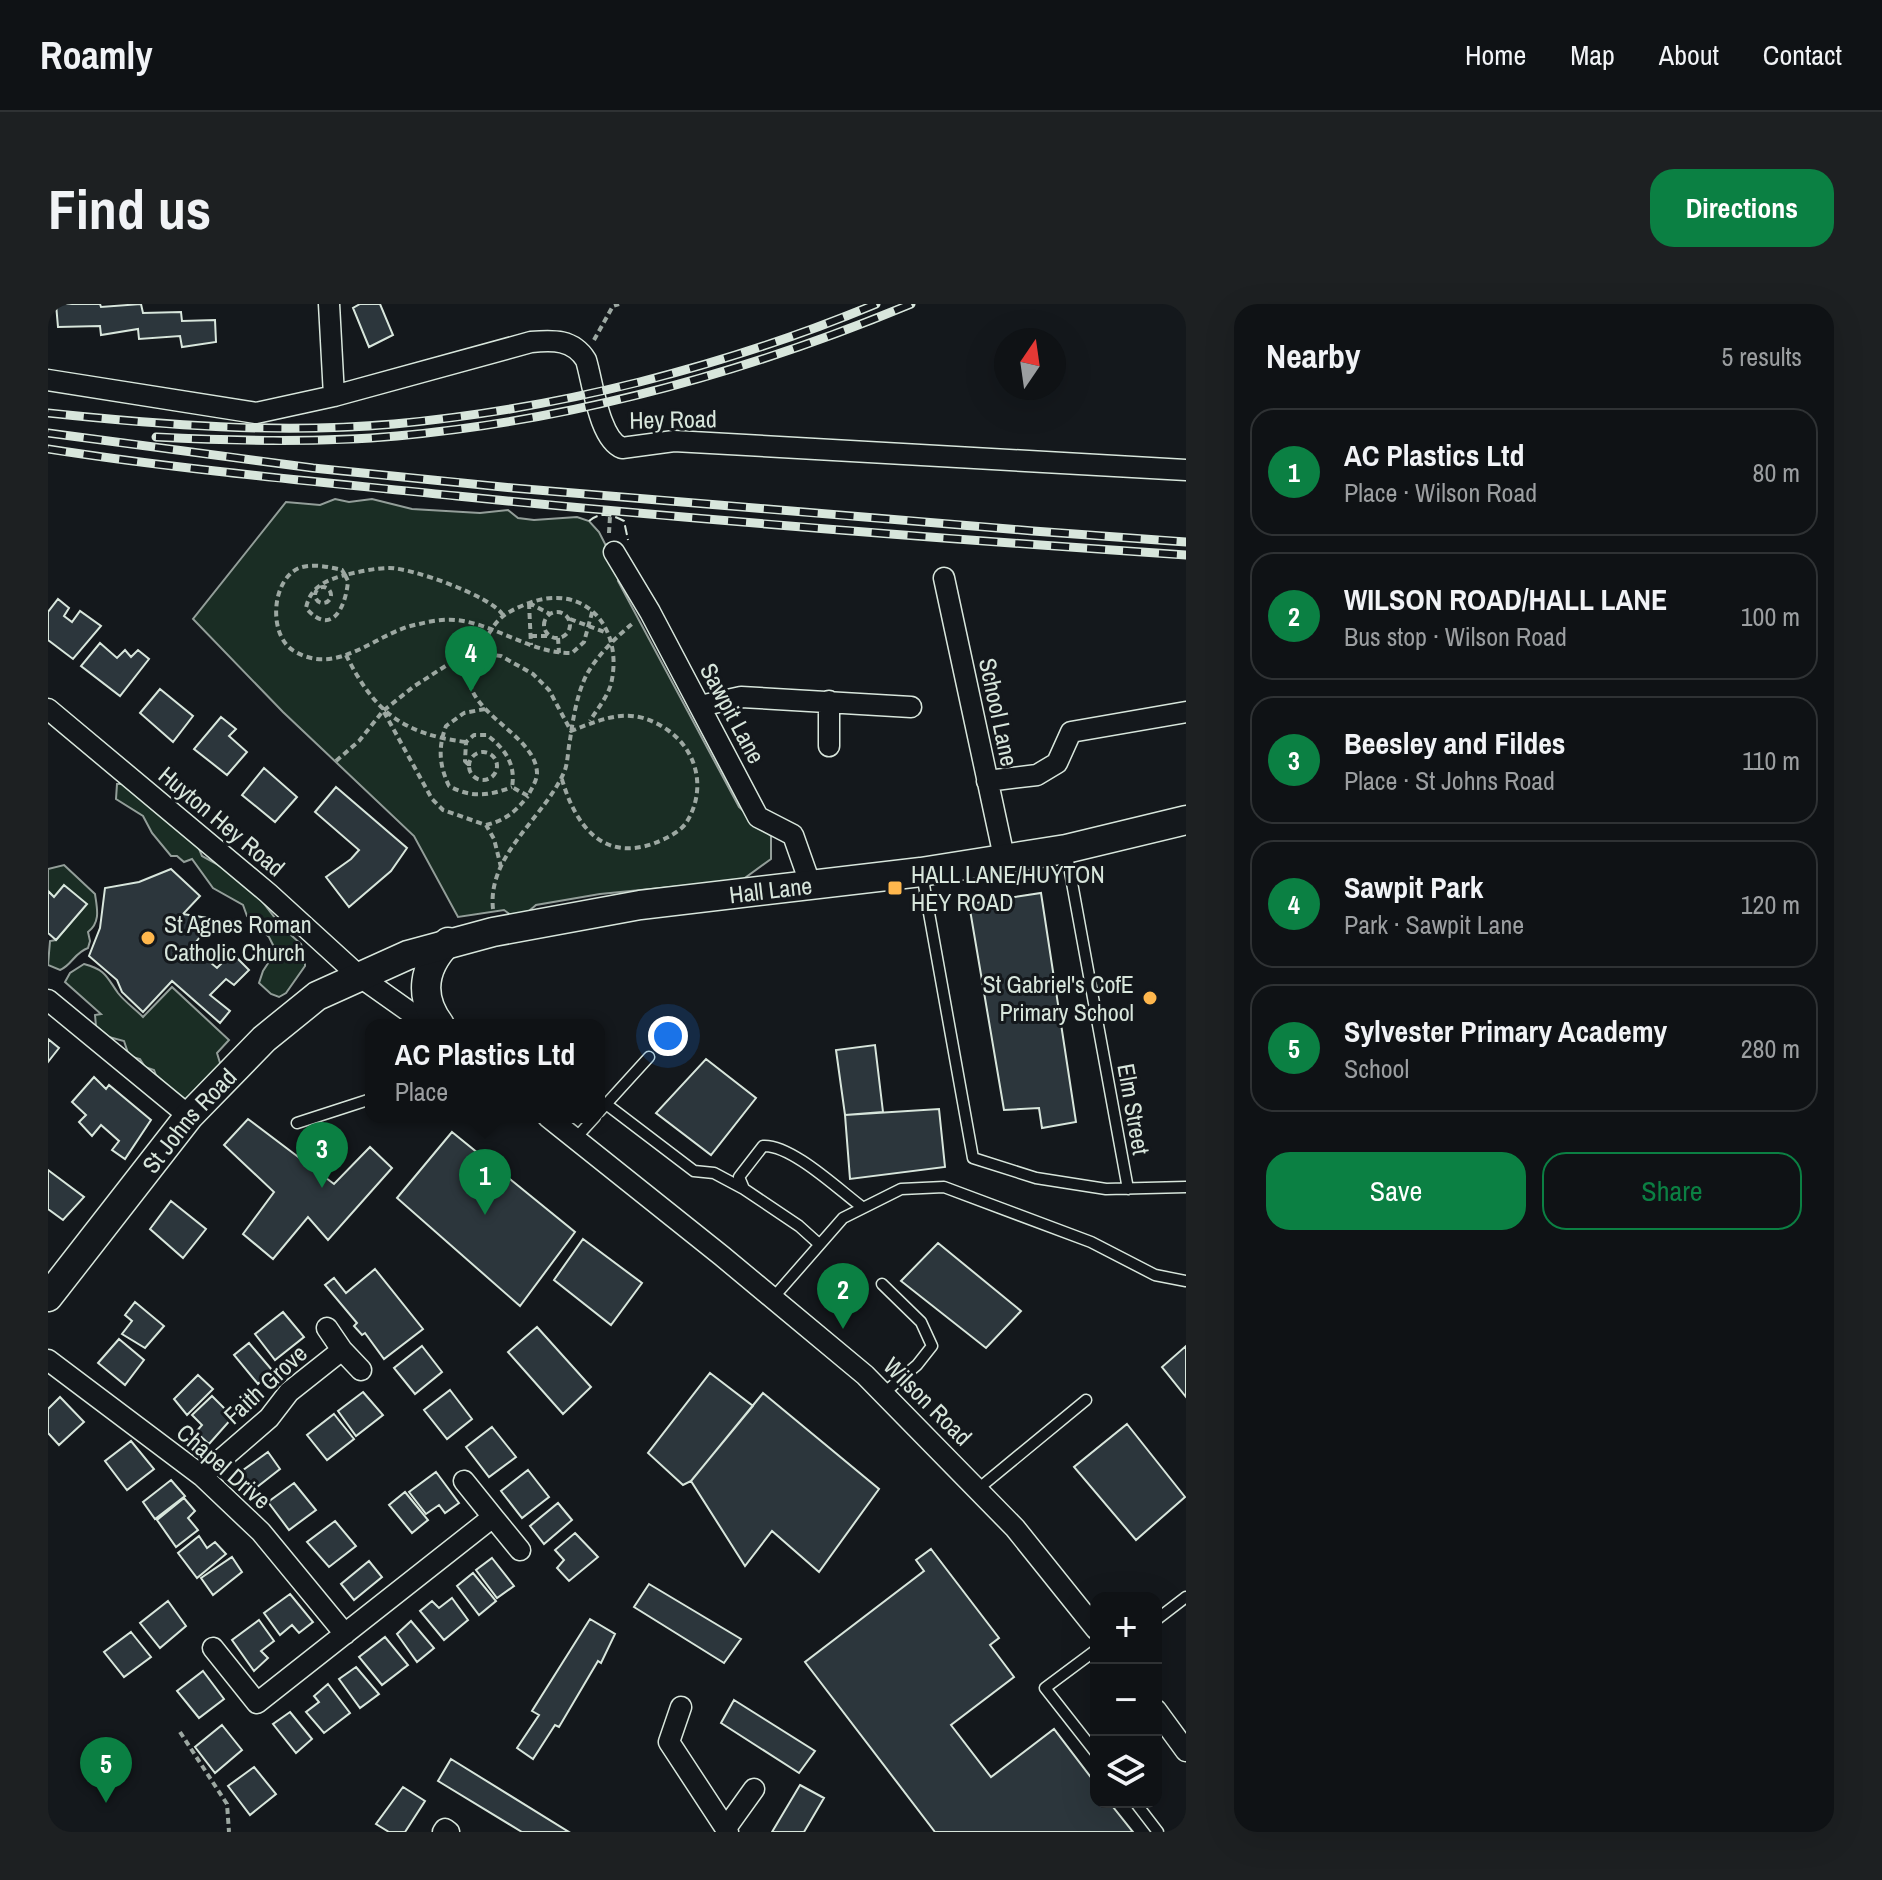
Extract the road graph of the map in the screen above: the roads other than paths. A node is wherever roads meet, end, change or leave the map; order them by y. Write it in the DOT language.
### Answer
graph roads {
  1 [pos="329,304"];
  2 [pos="48,380"];
  3 [pos="334,396"];
  4 [pos="1186,470"];
  5 [pos="614,552"];
  6 [pos="944,578"];
  7 [pos="829,701"];
  8 [pos="700,706"];
  9 [pos="911,707"];
  10 [pos="48,709"];
  11 [pos="1186,712"];
  12 [pos="829,746"];
  13 [pos="987,781"];
  14 [pos="1186,820"];
  15 [pos="1066,849"];
  16 [pos="1004,857"];
  17 [pos="921,872"];
  18 [pos="811,886"];
  19 [pos="448,942"];
  20 [pos="359,976"];
  21 [pos="48,1000"];
  22 [pos="420,1019"];
  23 [pos="437,1019"];
  24 [pos="649,1057"];
  25 [pos="365,1101"];
  26 [pos="605,1106"];
  27 [pos="605,1109"];
  28 [pos="189,1116"];
  29 [pos="297,1123"];
  30 [pos="555,1123"];
  31 [pos="590,1123"];
  32 [pos="575,1139"];
  33 [pos="1186,1187"];
  34 [pos="744,1189"];
  35 [pos="1128,1189"];
  36 [pos="862,1207"];
  37 [pos="819,1244"];
  38 [pos="1186,1281"];
  39 [pos="52,1283"];
  40 [pos="882,1284"];
  41 [pos="773,1298"];
  42 [pos="327,1328"];
  43 [pos="342,1350"];
  44 [pos="48,1360"];
  45 [pos="361,1370"];
  46 [pos="884,1393"];
  47 [pos="1086,1400"];
  48 [pos="202,1476"];
  49 [pos="464,1481"];
  50 [pos="978,1489"];
  51 [pos="493,1517"];
  52 [pos="520,1550"];
  53 [pos="1186,1597"];
  54 [pos="1162,1615"];
  55 [pos="1090,1622"];
  56 [pos="345,1634"];
  57 [pos="213,1648"];
  58 [pos="1090,1654"];
  59 [pos="681,1707"];
  60 [pos="1162,1718"];
  61 [pos="1090,1745"];
  62 [pos="1186,1751"];
  63 [pos="754,1789"];
  64 [pos="1140,1808"];
  65 [pos="727,1830"];
  66 [pos="443,1832"];
  67 [pos="449,1832"];
  68 [pos="1158,1832"];
  1 -- 3 [label="street"];
  2 -- 3 [label="street"];
  3 -- 4 [label="street, Hey Road"];
  5 -- 8 [label="street, Sawpit Lane"];
  6 -- 13 [label="street, School Lane"];
  7 -- 8 [label="street"];
  7 -- 9 [label="street"];
  7 -- 12 [label="street"];
  8 -- 18 [label="street, Sawpit Lane"];
  10 -- 20 [label="street, Huyton Hey Road"];
  11 -- 13 [label="street"];
  13 -- 16 [label="street, School Lane"];
  14 -- 15 [label="street, Hall Lane"];
  15 -- 16 [label="street, Hall Lane"];
  15 -- 35 [label="lane, Elm Street"];
  16 -- 17 [label="street, Hall Lane"];
  17 -- 18 [label="street, Hall Lane"];
  17 -- 35 [label="lane"];
  18 -- 19 [label="street, Hall Lane"];
  19 -- 20 [label="street, Hall Lane"];
  19 -- 23 [label="street"];
  20 -- 22 [label="street"];
  20 -- 28 [label="street, St Johns Road"];
  21 -- 28 [label="street"];
  24 -- 26 [label="lane"];
  25 -- 29 [label="lane"];
  27 -- 34 [label="lane"];
  28 -- 39 [label="street, St Johns Road"];
  30 -- 32 [label="street, Wilson Road"];
  31 -- 32 [label="lane"];
  32 -- 41 [label="street, Wilson Road"];
  33 -- 35 [label="lane"];
  34 -- 36 [label="lane"];
  34 -- 37 [label="lane"];
  36 -- 37 [label="lane"];
  36 -- 38 [label="lane"];
  37 -- 41 [label="lane"];
  40 -- 46 [label="lane"];
  41 -- 46 [label="street, Wilson Road"];
  42 -- 43 [label="street"];
  43 -- 45 [label="street, Faith Grove"];
  43 -- 48 [label="street, Faith Grove"];
  44 -- 48 [label="street, Chapel Drive"];
  46 -- 50 [label="street, Wilson Road"];
  47 -- 50 [label="lane"];
  48 -- 56 [label="street, Chapel Drive"];
  49 -- 51 [label="street"];
  50 -- 55 [label="street, Wilson Road"];
  51 -- 52 [label="street"];
  51 -- 56 [label="street"];
  53 -- 54 [label="lane"];
  56 -- 57 [label="street"];
  58 -- 61 [label="lane"];
  59 -- 65 [label="street"];
  60 -- 62 [label="street"];
  63 -- 65 [label="street"];
  64 -- 68 [label="lane"];
  66 -- 67 [label="street"];
}
